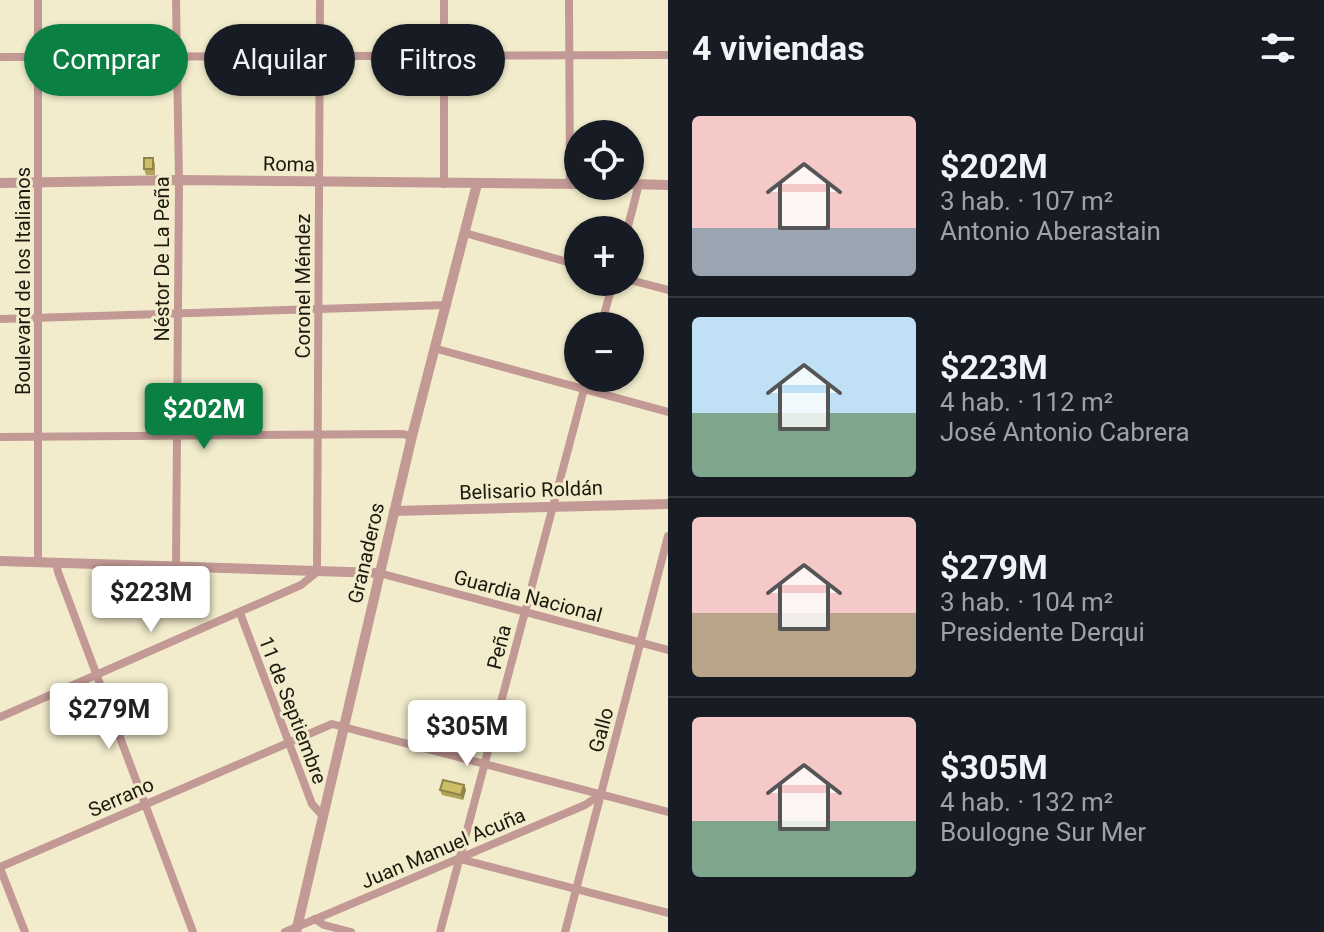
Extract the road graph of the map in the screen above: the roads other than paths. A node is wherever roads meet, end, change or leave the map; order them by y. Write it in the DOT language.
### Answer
graph roads {
  1 [pos="38,0"];
  2 [pos="176,0"];
  3 [pos="320,0"];
  4 [pos="444,0"];
  5 [pos="569,0"];
  6 [pos="38,24"];
  7 [pos="176,24"];
  8 [pos="320,24"];
  9 [pos="444,24"];
  10 [pos="569,55"];
  11 [pos="668,55"];
  12 [pos="505,56"];
  13 [pos="0,57"];
  14 [pos="24,57"];
  15 [pos="38,96"];
  16 [pos="177,96"];
  17 [pos="320,96"];
  18 [pos="444,96"];
  19 [pos="572,120"];
  20 [pos="179,180"];
  21 [pos="0,183"];
  22 [pos="39,183"];
  23 [pos="319,183"];
  24 [pos="444,184"];
  25 [pos="477,184"];
  26 [pos="564,184"];
  27 [pos="644,184"];
  28 [pos="668,185"];
  29 [pos="465,233"];
  30 [pos="564,261"];
  31 [pos="644,284"];
  32 [pos="668,290"];
  33 [pos="447,305"];
  34 [pos="318,309"];
  35 [pos="177,312"];
  36 [pos="40,318"];
  37 [pos="0,319"];
  38 [pos="437,349"];
  39 [pos="564,384"];
  40 [pos="583,392"];
  41 [pos="592,392"];
  42 [pos="668,412"];
  43 [pos="39,435"];
  44 [pos="177,435"];
  45 [pos="320,435"];
  46 [pos="412,436"];
  47 [pos="0,437"];
  48 [pos="668,504"];
  49 [pos="551,508"];
  50 [pos="394,511"];
  51 [pos="668,536"];
  52 [pos="0,561"];
  53 [pos="38,562"];
  54 [pos="56,562"];
  55 [pos="176,565"];
  56 [pos="317,572"];
  57 [pos="379,573"];
  58 [pos="524,612"];
  59 [pos="240,613"];
  60 [pos="640,643"];
  61 [pos="668,650"];
  62 [pos="97,675"];
  63 [pos="0,717"];
  64 [pos="343,727"];
  65 [pos="287,742"];
  66 [pos="485,764"];
  67 [pos="600,794"];
  68 [pos="146,803"];
  69 [pos="668,812"];
  70 [pos="322,815"];
  71 [pos="459,859"];
  72 [pos="0,868"];
  73 [pos="576,888"];
  74 [pos="668,913"];
  75 [pos="315,919"];
  76 [pos="296,930"];
  77 [pos="25,932"];
  78 [pos="193,932"];
  79 [pos="285,932"];
  80 [pos="351,932"];
  81 [pos="440,932"];
  82 [pos="565,932"];
  1 -- 6 [label="street, Boulevard de los Italianos"];
  2 -- 7 [label="street, Néstor De La Peña"];
  3 -- 8 [label="street, Coronel Méndez"];
  4 -- 9 [label="street"];
  5 -- 10 [label="street"];
  10 -- 11 [label="street"];
  10 -- 12 [label="street"];
  10 -- 19 [label="street"];
  13 -- 14 [label="street"];
  15 -- 22 [label="street, Boulevard de los Italianos"];
  16 -- 20 [label="street, Néstor De La Peña"];
  17 -- 23 [label="street, Coronel Méndez"];
  18 -- 24 [label="street"];
  20 -- 22 [label="street, Roma"];
  20 -- 23 [label="street, Roma"];
  20 -- 35 [label="street, Néstor De La Peña"];
  21 -- 22 [label="street, Roma"];
  22 -- 36 [label="street, Boulevard de los Italianos"];
  23 -- 24 [label="street, Roma"];
  23 -- 34 [label="street, Coronel Méndez"];
  24 -- 25 [label="street, Roma"];
  25 -- 26 [label="street, Roma"];
  25 -- 29 [label="street, Granaderos"];
  27 -- 28 [label="street"];
  29 -- 30 [label="street"];
  29 -- 33 [label="street, Granaderos"];
  31 -- 32 [label="street"];
  33 -- 34 [label="street"];
  33 -- 38 [label="street, Granaderos"];
  34 -- 35 [label="street"];
  34 -- 45 [label="street, Coronel Méndez"];
  35 -- 36 [label="street"];
  35 -- 44 [label="street, Néstor De La Peña"];
  36 -- 37 [label="street"];
  36 -- 43 [label="street, Boulevard de los Italianos"];
  38 -- 39 [label="street"];
  38 -- 46 [label="street, Granaderos"];
  40 -- 49 [label="street, Peña"];
  41 -- 42 [label="street"];
  43 -- 44 [label="street"];
  43 -- 47 [label="street"];
  43 -- 53 [label="street, Boulevard de los Italianos"];
  44 -- 45 [label="street"];
  44 -- 55 [label="street, Néstor De La Peña"];
  45 -- 46 [label="street"];
  45 -- 56 [label="street, Coronel Méndez"];
  46 -- 50 [label="street, Granaderos"];
  48 -- 49 [label="street, Belisario Roldán"];
  49 -- 50 [label="street, Belisario Roldán"];
  49 -- 58 [label="street, Peña"];
  50 -- 57 [label="street, Granaderos"];
  51 -- 60 [label="street, Gallo"];
  52 -- 53 [label="street"];
  53 -- 54 [label="street"];
  54 -- 55 [label="street"];
  54 -- 62 [label="street"];
  55 -- 56 [label="street"];
  56 -- 57 [label="street"];
  56 -- 59 [label="street"];
  57 -- 58 [label="street, Guardia Nacional"];
  57 -- 64 [label="street, Granaderos"];
  58 -- 60 [label="street, Guardia Nacional"];
  58 -- 66 [label="street, Peña"];
  59 -- 62 [label="street"];
  59 -- 65 [label="street, 11 de Septiembre"];
  60 -- 61 [label="street, Guardia Nacional"];
  60 -- 67 [label="street, Gallo"];
  62 -- 63 [label="street"];
  62 -- 68 [label="street"];
  64 -- 65 [label="street, Serrano"];
  64 -- 66 [label="street"];
  64 -- 70 [label="street, Granaderos"];
  65 -- 68 [label="street, Serrano"];
  65 -- 70 [label="street, 11 de Septiembre"];
  66 -- 67 [label="street"];
  66 -- 71 [label="street, Peña"];
  67 -- 69 [label="street"];
  67 -- 71 [label="street, Juan Manuel Acuña"];
  67 -- 73 [label="street, Gallo"];
  68 -- 72 [label="street, Serrano"];
  68 -- 78 [label="street"];
  70 -- 76 [label="street, Granaderos"];
  71 -- 73 [label="street"];
  71 -- 75 [label="street, Juan Manuel Acuña"];
  71 -- 81 [label="street, Peña"];
  72 -- 77 [label="street"];
  73 -- 74 [label="street"];
  73 -- 82 [label="street, Gallo"];
  75 -- 76 [label="street, Juan Manuel Acuña"];
  75 -- 80 [label="street"];
  76 -- 79 [label="street, Juan Manuel Acuña"];
}
